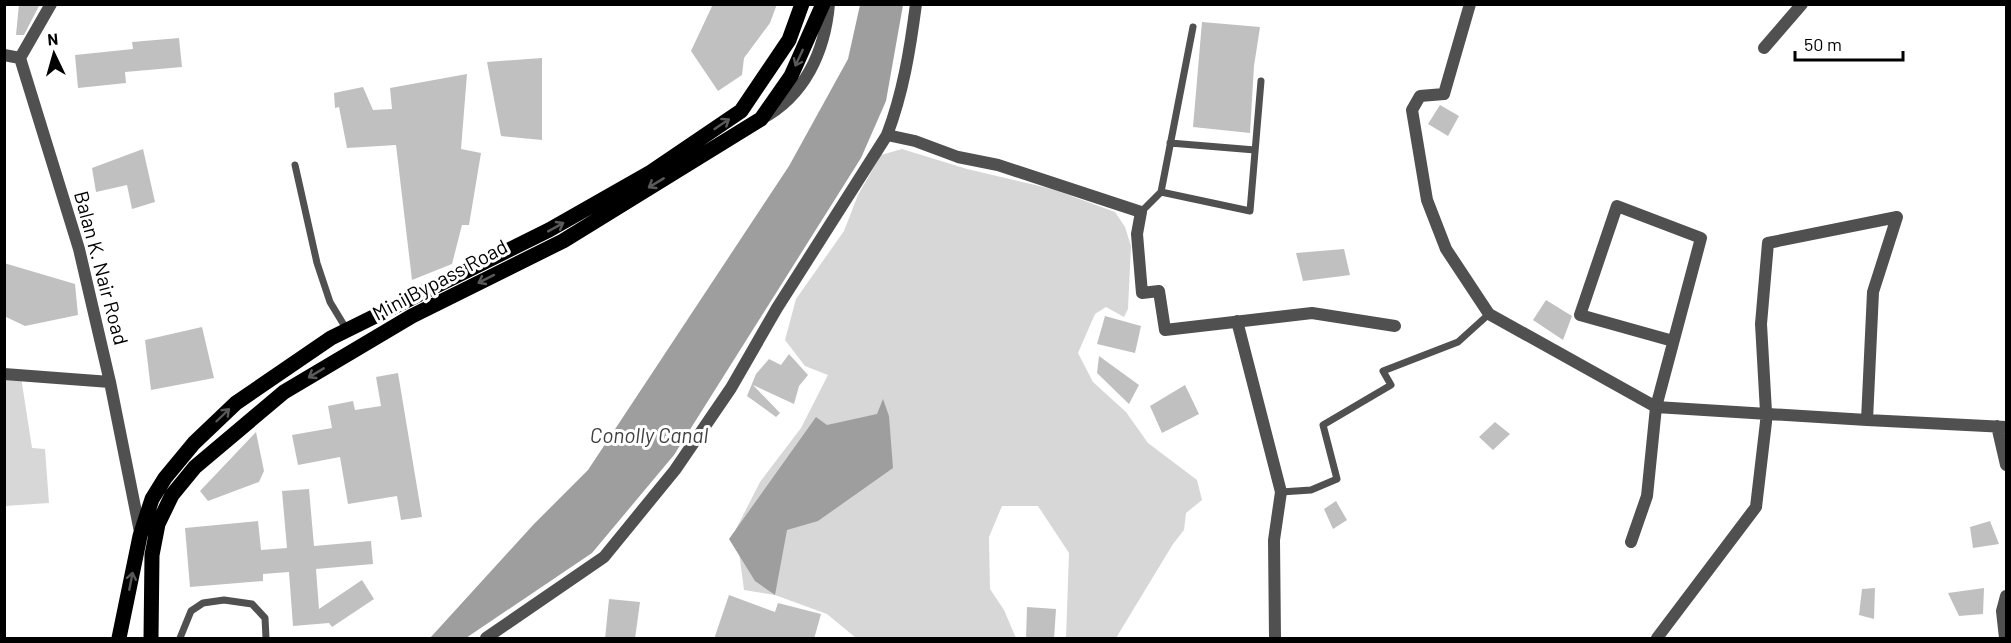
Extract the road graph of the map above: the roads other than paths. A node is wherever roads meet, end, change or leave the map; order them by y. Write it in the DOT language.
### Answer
graph roads {
  1 [pos="51,4"];
  2 [pos="802,4"];
  3 [pos="823,4"];
  4 [pos="829,4"];
  5 [pos="916,4"];
  6 [pos="1470,4"];
  7 [pos="1802,4"];
  8 [pos="1193,27"];
  9 [pos="1764,48"];
  10 [pos="4,55"];
  11 [pos="20,58"];
  12 [pos="1261,81"];
  13 [pos="761,119"];
  14 [pos="887,135"];
  15 [pos="1170,143"];
  16 [pos="1255,150"];
  17 [pos="695,151"];
  18 [pos="295,165"];
  19 [pos="1161,192"];
  20 [pos="1140,212"];
  21 [pos="1489,314"];
  22 [pos="1238,321"];
  23 [pos="1395,326"];
  24 [pos="347,330"];
  25 [pos="328,340"];
  26 [pos="1673,341"];
  27 [pos="341,358"];
  28 [pos="4,374"];
  29 [pos="110,382"];
  30 [pos="1656,407"];
  31 [pos="1766,412"];
  32 [pos="1867,420"];
  33 [pos="2002,427"];
  34 [pos="2007,465"];
  35 [pos="1281,492"];
  36 [pos="140,536"];
  37 [pos="1631,542"];
  38 [pos="153,545"];
  39 [pos="2007,596"];
  40 [pos="119,639"];
  41 [pos="151,639"];
  42 [pos="180,639"];
  43 [pos="266,639"];
  44 [pos="486,639"];
  45 [pos="1275,639"];
  46 [pos="1657,639"];
  47 [pos="2005,639"];
  1 -- 11 [label="street"];
  17 -- 2 [label="main road, Mini Bypass Road, one-way"];
  3 -- 13 [label="main road, Mini Bypass Road, one-way"];
  4 -- 13 [label="street"];
  5 -- 14 [label="street"];
  6 -- 21 [label="street"];
  7 -- 9 [label="street"];
  8 -- 15 [label="lane"];
  10 -- 11 [label="street"];
  11 -- 29 [label="street, Balan K. Nair Road"];
  12 -- 16 [label="lane"];
  13 -- 17 [label="main road, Mini Bypass Road"];
  14 -- 20 [label="street"];
  14 -- 44 [label="street"];
  15 -- 16 [label="lane"];
  15 -- 19 [label="lane"];
  16 -- 19 [label="lane"];
  24 -- 17 [label="main road, Mini Bypass Road, one-way"];
  17 -- 27 [label="main road, Mini Bypass Road, one-way"];
  18 -- 24 [label="lane"];
  19 -- 20 [label="lane"];
  20 -- 22 [label="street"];
  21 -- 30 [label="street"];
  21 -- 35 [label="lane"];
  22 -- 23 [label="street"];
  22 -- 35 [label="street"];
  24 -- 25 [label="main road, Mini Bypass Road"];
  25 -- 27 [label="main road"];
  36 -- 25 [label="main road, Mini Bypass Road, one-way"];
  26 -- 26 [label="street"];
  26 -- 30 [label="street"];
  27 -- 38 [label="main road, Mini Bypass Road, one-way"];
  28 -- 29 [label="street"];
  29 -- 36 [label="street, Balan K. Nair Road"];
  30 -- 31 [label="street"];
  30 -- 37 [label="street"];
  31 -- 32 [label="street"];
  31 -- 32 [label="street"];
  31 -- 46 [label="street"];
  32 -- 33 [label="street"];
  33 -- 34 [label="street"];
  35 -- 45 [label="street"];
  36 -- 38 [label="street"];
  40 -- 36 [label="main road, Mini Bypass Road, one-way"];
  38 -- 41 [label="main road, Mini Bypass Road"];
  39 -- 47 [label="street"];
  42 -- 43 [label="lane"];
}
